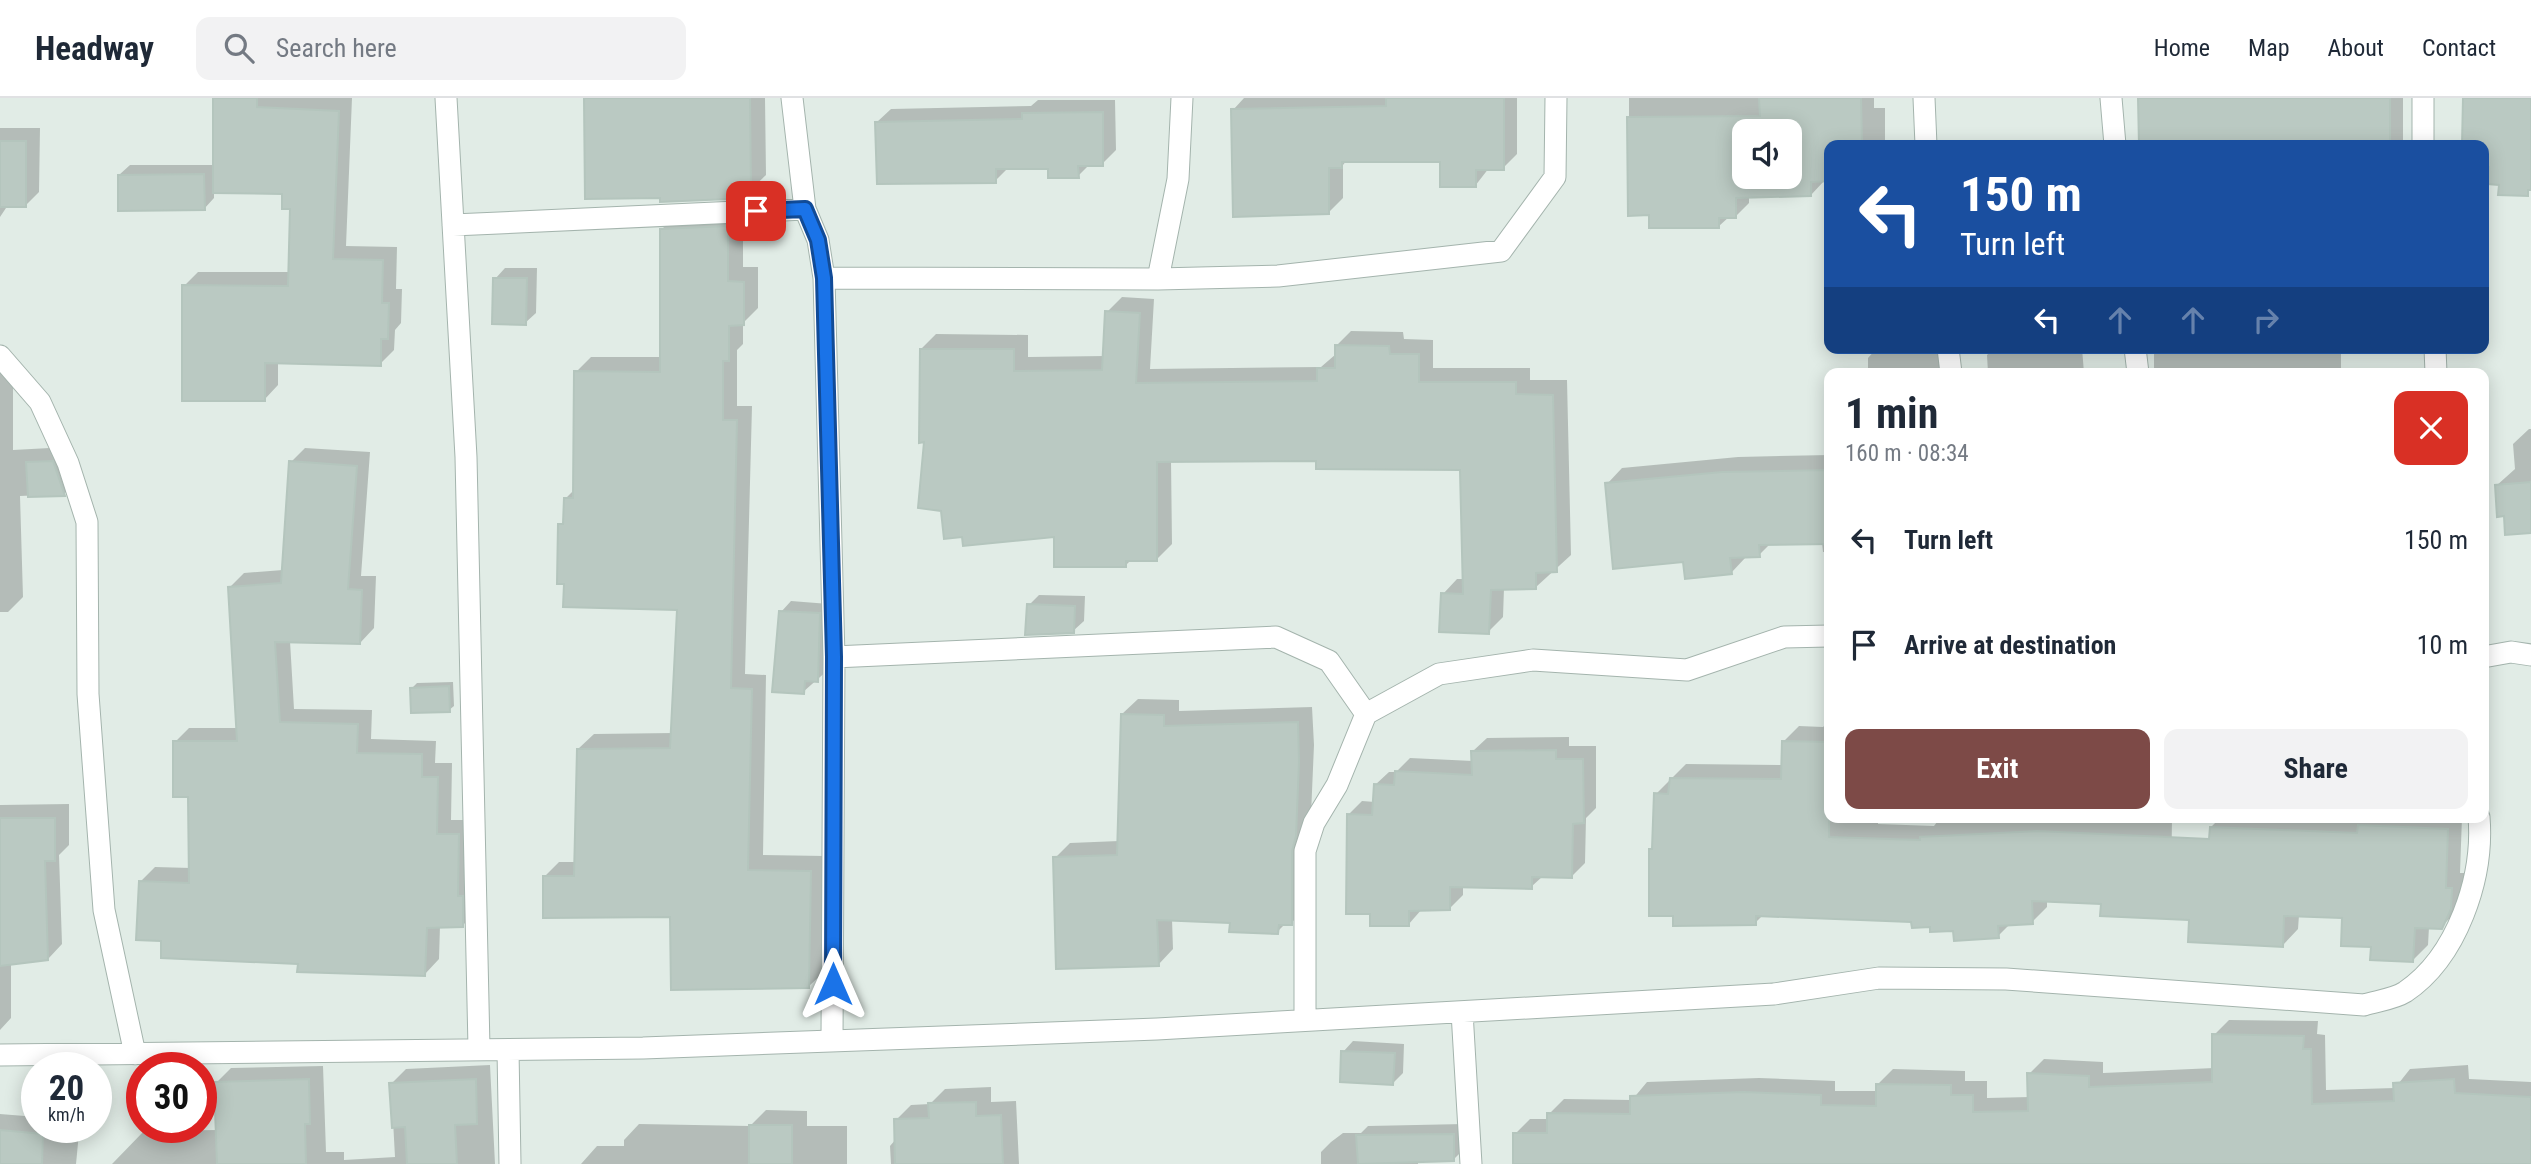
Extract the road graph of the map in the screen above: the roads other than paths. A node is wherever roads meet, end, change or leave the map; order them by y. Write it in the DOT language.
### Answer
graph roads {
  1 [pos="446,98"];
  2 [pos="792,98"];
  3 [pos="1182,98"];
  4 [pos="1556,98"];
  5 [pos="1924,98"];
  6 [pos="2111,98"];
  7 [pos="2423,98"];
  8 [pos="1926,140"];
  9 [pos="2115,140"];
  10 [pos="2423,140"];
  11 [pos="805,209"];
  12 [pos="453,225"];
  13 [pos="824,278"];
  14 [pos="1158,279"];
  15 [pos="0,356"];
  16 [pos="1824,636"];
  17 [pos="2531,655"];
  18 [pos="2489,656"];
  19 [pos="834,657"];
  20 [pos="1366,714"];
  21 [pos="2480,823"];
  22 [pos="1462,1012"];
  23 [pos="1305,1020"];
  24 [pos="832,1039"];
  25 [pos="479,1048"];
  26 [pos="508,1050"];
  27 [pos="134,1052"];
  28 [pos="217,1053"];
  29 [pos="0,1055"];
  30 [pos="126,1055"];
  31 [pos="510,1164"];
  32 [pos="1471,1164"];
  1 -- 12 [label="street"];
  2 -- 11 [label="street"];
  3 -- 14 [label="street"];
  4 -- 14 [label="street"];
  5 -- 8 [label="street"];
  6 -- 9 [label="street"];
  7 -- 10 [label="street"];
  11 -- 12 [label="street"];
  11 -- 13 [label="street"];
  12 -- 25 [label="street"];
  13 -- 14 [label="street"];
  13 -- 19 [label="street"];
  15 -- 27 [label="street"];
  16 -- 20 [label="street"];
  17 -- 18 [label="street"];
  19 -- 20 [label="street"];
  19 -- 24 [label="street"];
  20 -- 23 [label="street"];
  21 -- 22 [label="street"];
  22 -- 23 [label="street"];
  22 -- 32 [label="street"];
  23 -- 24 [label="street"];
  24 -- 26 [label="street"];
  25 -- 26 [label="street"];
  25 -- 28 [label="street"];
  26 -- 31 [label="street"];
  29 -- 30 [label="street"];
}
